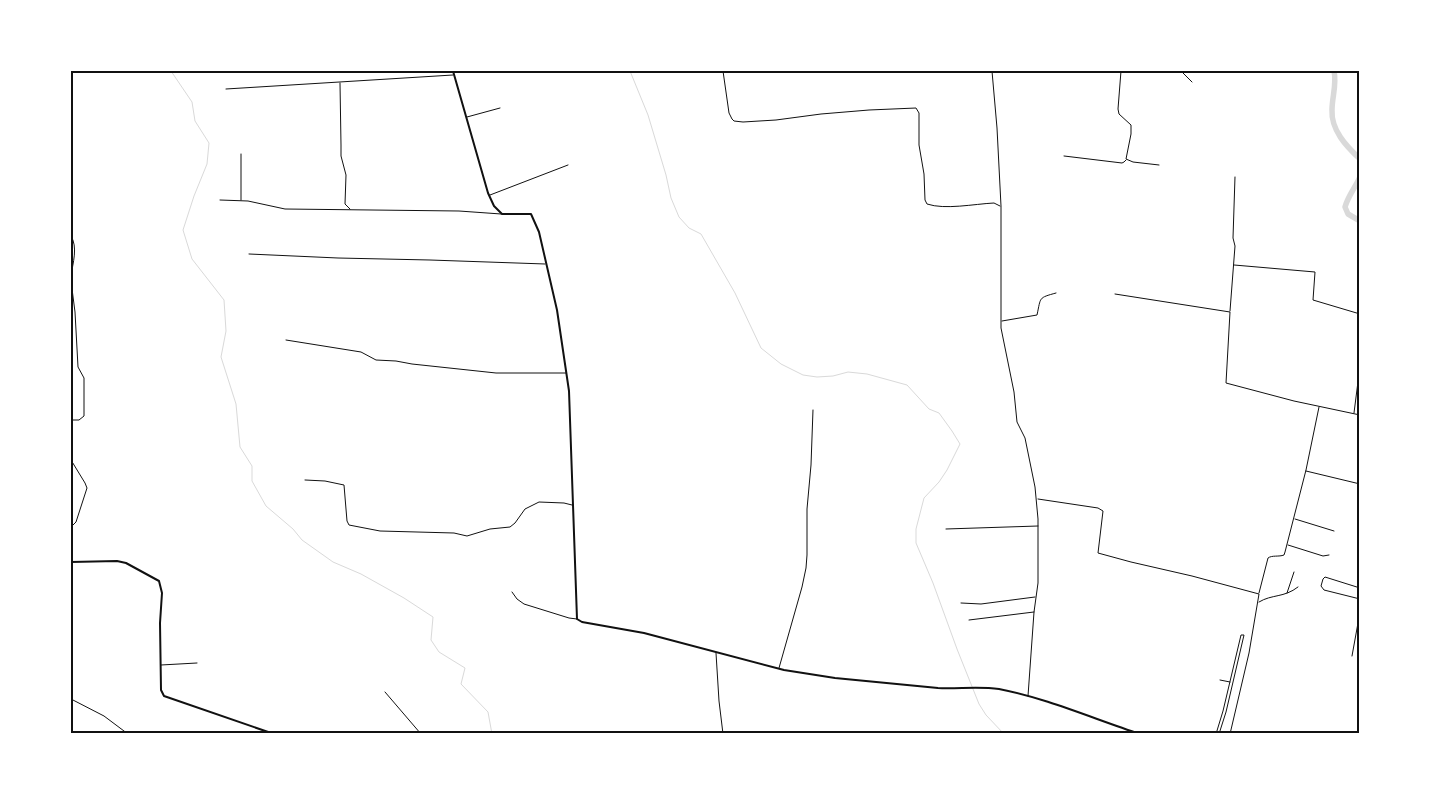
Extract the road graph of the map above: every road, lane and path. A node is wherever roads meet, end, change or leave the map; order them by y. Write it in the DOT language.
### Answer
graph roads {
  1 [pos="453,71"];
  2 [pos="723,71"];
  3 [pos="992,71"];
  4 [pos="1121,71"];
  5 [pos="1181,71"];
  6 [pos="454,75"];
  7 [pos="340,82"];
  8 [pos="1192,82"];
  9 [pos="226,89"];
  10 [pos="500,108"];
  11 [pos="466,117"];
  12 [pos="241,154"];
  13 [pos="1064,156"];
  14 [pos="1126,159"];
  15 [pos="568,165"];
  16 [pos="1159,165"];
  17 [pos="1235,177"];
  18 [pos="489,195"];
  19 [pos="220,200"];
  20 [pos="240,201"];
  21 [pos="1001,206"];
  22 [pos="350,210"];
  23 [pos="502,214"];
  24 [pos="71,236"];
  25 [pos="249,254"];
  26 [pos="546,264"];
  27 [pos="1234,265"];
  28 [pos="71,275"];
  29 [pos="71,281"];
  30 [pos="1056,293"];
  31 [pos="1115,294"];
  32 [pos="1230,312"];
  33 [pos="1360,314"];
  34 [pos="1001,321"];
  35 [pos="286,340"];
  36 [pos="1360,366"];
  37 [pos="566,373"];
  38 [pos="1320,406"];
  39 [pos="813,410"];
  40 [pos="1354,414"];
  41 [pos="1360,415"];
  42 [pos="71,420"];
  43 [pos="71,460"];
  44 [pos="1306,470"];
  45 [pos="305,480"];
  46 [pos="1360,484"];
  47 [pos="1037,498"];
  48 [pos="572,505"];
  49 [pos="1294,519"];
  50 [pos="1038,526"];
  51 [pos="71,527"];
  52 [pos="946,529"];
  53 [pos="1334,531"];
  54 [pos="1287,545"];
  55 [pos="1329,555"];
  56 [pos="71,562"];
  57 [pos="1294,572"];
  58 [pos="1298,587"];
  59 [pos="1360,588"];
  60 [pos="512,592"];
  61 [pos="1259,594"];
  62 [pos="1286,594"];
  63 [pos="1036,597"];
  64 [pos="1360,599"];
  65 [pos="1258,602"];
  66 [pos="961,603"];
  67 [pos="1034,612"];
  68 [pos="1360,612"];
  69 [pos="1359,618"];
  70 [pos="577,619"];
  71 [pos="969,620"];
  72 [pos="716,653"];
  73 [pos="1352,656"];
  74 [pos="197,663"];
  75 [pos="160,665"];
  76 [pos="779,669"];
  77 [pos="1220,680"];
  78 [pos="1230,682"];
  79 [pos="1233,683"];
  80 [pos="385,692"];
  81 [pos="1028,697"];
  82 [pos="71,699"];
  83 [pos="128,734"];
  84 [pos="274,734"];
  85 [pos="421,734"];
  86 [pos="723,734"];
  87 [pos="1140,734"];
  88 [pos="1216,734"];
  89 [pos="1220,734"];
  90 [pos="1230,734"];
  1 -- 6 [label="street"];
  2 -- 21 [label="street"];
  3 -- 21 [label="street"];
  4 -- 14 [label="street"];
  5 -- 8 [label="street"];
  6 -- 7 [label="street"];
  6 -- 11 [label="street"];
  7 -- 9 [label="street"];
  7 -- 22 [label="street"];
  10 -- 11 [label="street"];
  11 -- 18 [label="street"];
  12 -- 20 [label="street"];
  13 -- 14 [label="street"];
  14 -- 16 [label="street"];
  15 -- 18 [label="street"];
  17 -- 27 [label="street"];
  18 -- 23 [label="street"];
  19 -- 20 [label="street"];
  20 -- 22 [label="street"];
  21 -- 34 [label="street"];
  22 -- 23 [label="street"];
  23 -- 26 [label="street"];
  24 -- 28 [label="street"];
  25 -- 26 [label="street"];
  26 -- 37 [label="street"];
  27 -- 32 [label="street"];
  27 -- 33 [label="street"];
  29 -- 42 [label="street"];
  30 -- 34 [label="street"];
  31 -- 32 [label="street"];
  32 -- 38 [label="street"];
  34 -- 47 [label="street"];
  35 -- 37 [label="street"];
  36 -- 40 [label="street"];
  37 -- 48 [label="street"];
  38 -- 40 [label="street"];
  38 -- 44 [label="street"];
  39 -- 76 [label="street"];
  40 -- 41 [label="street"];
  43 -- 51 [label="street"];
  44 -- 46 [label="street"];
  44 -- 49 [label="street"];
  45 -- 48 [label="street"];
  47 -- 50 [label="street"];
  47 -- 61 [label="street"];
  48 -- 70 [label="street"];
  49 -- 53 [label="street"];
  49 -- 54 [label="street"];
  50 -- 52 [label="street"];
  50 -- 63 [label="street"];
  54 -- 55 [label="street"];
  54 -- 61 [label="street"];
  56 -- 75 [label="street"];
  57 -- 62 [label="street"];
  58 -- 62 [label="street"];
  59 -- 64 [label="street"];
  60 -- 70 [label="street"];
  61 -- 65 [label="street"];
  62 -- 65 [label="street"];
  63 -- 66 [label="street"];
  63 -- 67 [label="street"];
  65 -- 90 [label="street"];
  67 -- 71 [label="street"];
  67 -- 81 [label="street"];
  68 -- 69 [label="street"];
  69 -- 73 [label="street"];
  70 -- 72 [label="street"];
  72 -- 76 [label="street"];
  72 -- 86 [label="street"];
  74 -- 75 [label="street"];
  75 -- 84 [label="street"];
  76 -- 81 [label="street"];
  77 -- 78 [label="street"];
  78 -- 79 [label="street"];
  78 -- 79 [label="street"];
  78 -- 88 [label="street"];
  79 -- 89 [label="street"];
  80 -- 85 [label="street"];
  81 -- 87 [label="street"];
  82 -- 83 [label="street"];
}
